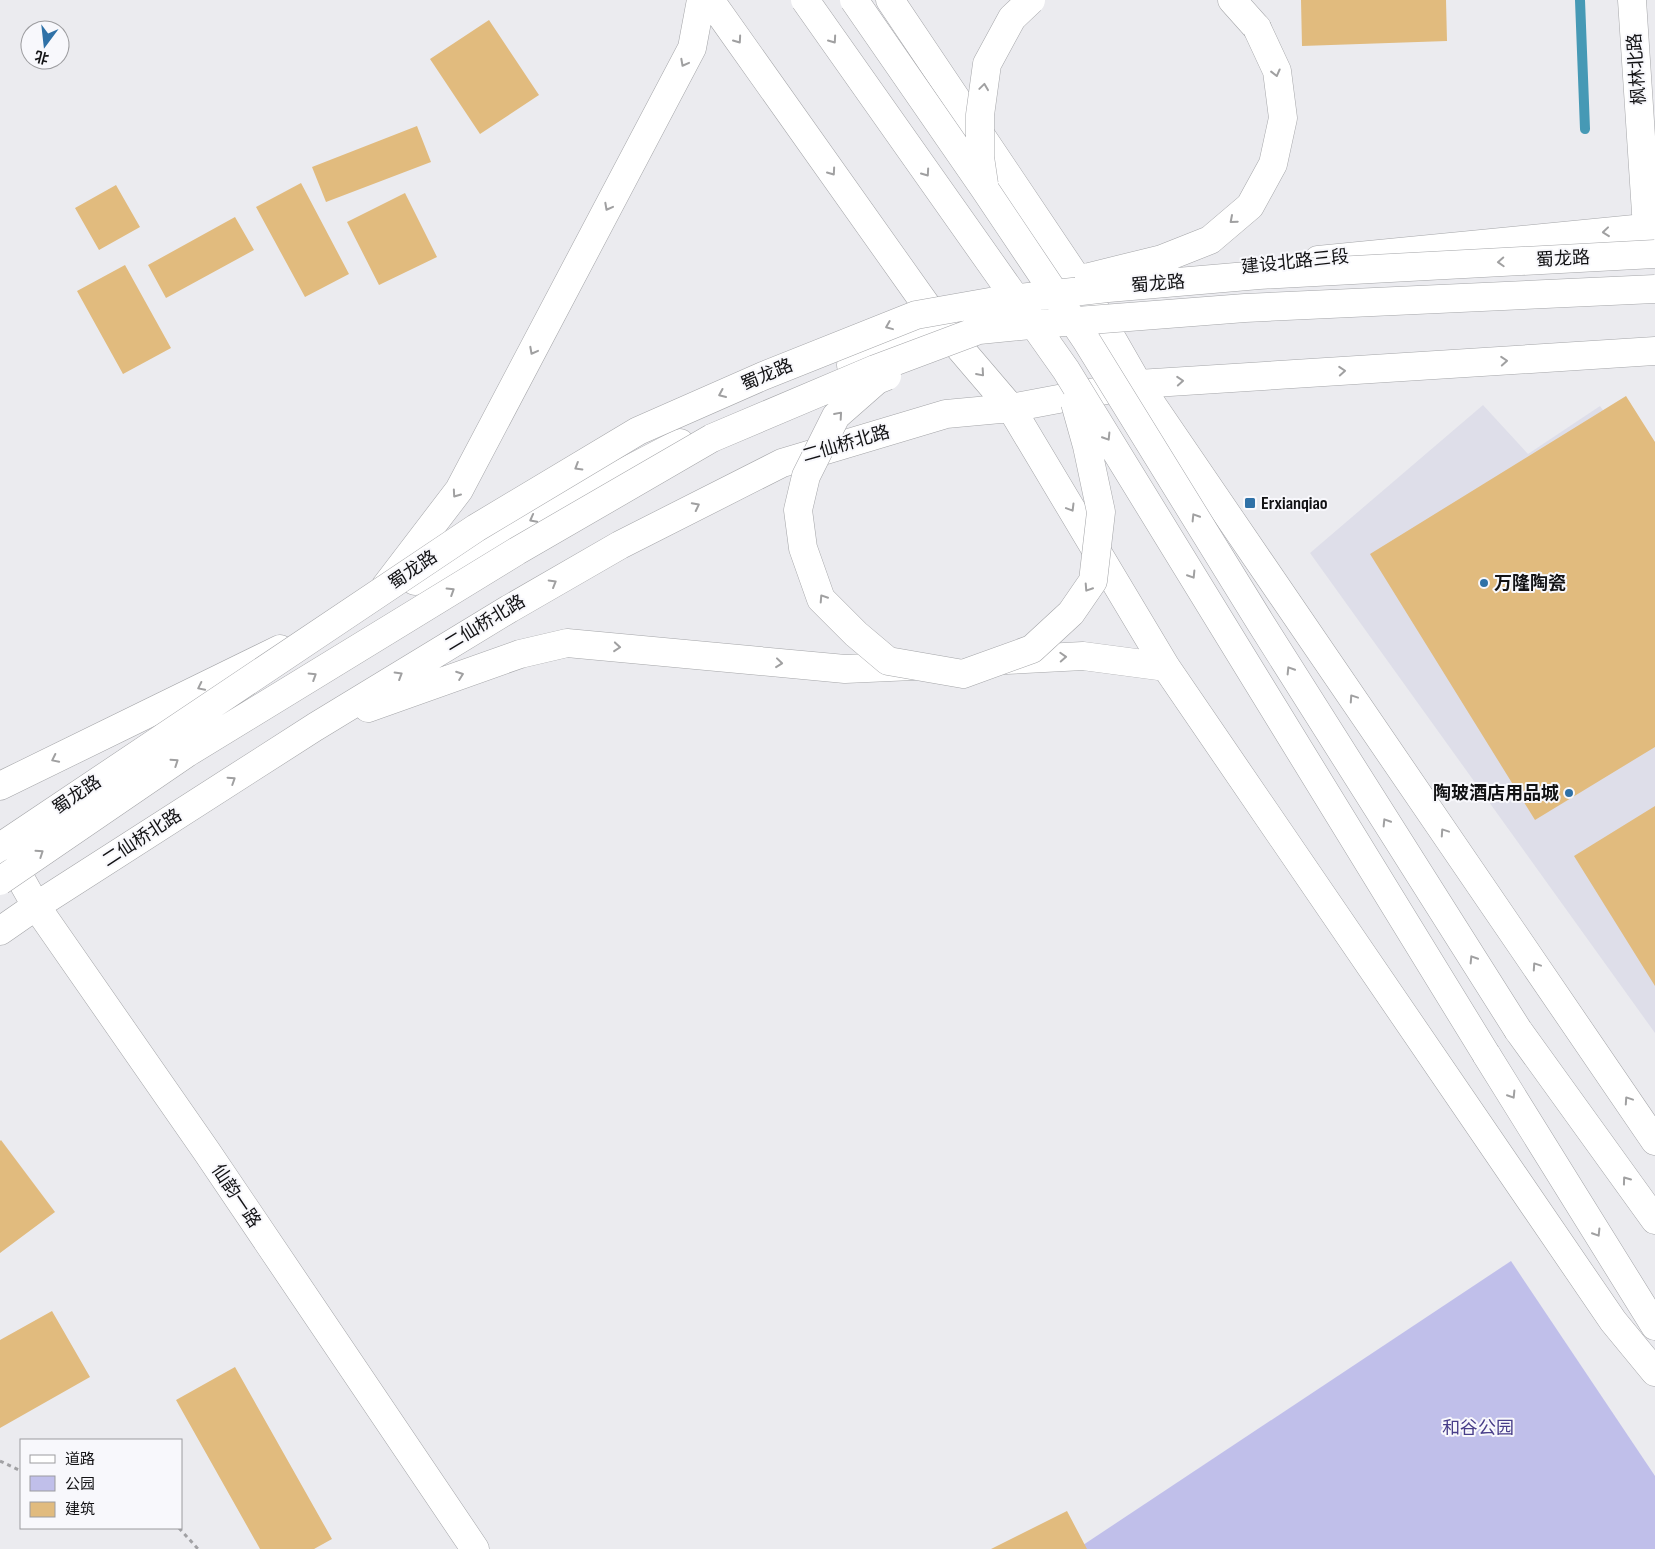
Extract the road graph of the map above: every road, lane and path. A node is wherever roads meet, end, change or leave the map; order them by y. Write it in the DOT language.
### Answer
graph roads {
  1 [pos="701,0"];
  2 [pos="710,0"];
  3 [pos="805,0"];
  4 [pos="854,0"];
  5 [pos="890,0"];
  6 [pos="1031,0"];
  7 [pos="1232,0"];
  8 [pos="1632,0"];
  9 [pos="984,188"];
  10 [pos="1651,228"];
  11 [pos="1655,254"];
  12 [pos="1080,283"];
  13 [pos="1655,289"];
  14 [pos="1000,300"];
  15 [pos="1051,323"];
  16 [pos="941,326"];
  17 [pos="1655,351"];
  18 [pos="1066,370"];
  19 [pos="1138,384"];
  20 [pos="1011,408"];
  21 [pos="373,603"];
  22 [pos="1166,667"];
  23 [pos="315,727"];
  24 [pos="0,786"];
  25 [pos="0,841"];
  26 [pos="0,847"];
  27 [pos="0,881"];
  28 [pos="36,906"];
  29 [pos="0,931"];
  30 [pos="1655,1141"];
  31 [pos="1655,1220"];
  32 [pos="1655,1326"];
  33 [pos="1655,1372"];
  34 [pos="0,1461"];
  35 [pos="20,1471"];
  36 [pos="180,1529"];
  37 [pos="198,1549"];
  38 [pos="475,1549"];
  1 -- 21 [label="main road, one-way"];
  2 -- 16 [label="main road, one-way"];
  3 -- 18 [label="main road, one-way, bridge"];
  4 -- 9 [label="main road, bridge"];
  5 -- 12 [label="main road"];
  9 -- 6 [label="main road, one-way, bridge"];
  7 -- 14 [label="main road, one-way, bridge"];
  8 -- 10 [label="main road, 枫林北路"];
  31 -- 9 [label="main road, one-way, bridge"];
  10 -- 12 [label="main road, 建设北路三段, one-way"];
  11 -- 14 [label="main road, 蜀龙路, one-way, bridge"];
  12 -- 16 [label="main road, 建设北路三段"];
  12 -- 19 [label="main road"];
  13 -- 15 [label="main road, 蜀龙路, bridge"];
  14 -- 26 [label="main road, 蜀龙路, one-way, bridge"];
  18 -- 15 [label="main road, one-way, bridge"];
  27 -- 15 [label="main road, 蜀龙路, one-way, bridge"];
  16 -- 20 [label="main road, one-way"];
  16 -- 21 [label="main road, one-way"];
  19 -- 17 [label="main road, one-way"];
  18 -- 32 [label="main road, one-way, bridge"];
  19 -- 20 [label="main road"];
  30 -- 19 [label="main road, one-way"];
  20 -- 22 [label="main road, one-way"];
  23 -- 20 [label="main road, 二仙桥北路, one-way"];
  21 -- 24 [label="main road, one-way"];
  23 -- 22 [label="main road, one-way"];
  22 -- 33 [label="main road"];
  28 -- 23 [label="main road, 二仙桥北路, one-way"];
  25 -- 28 [label="main road, 仙韵一路"];
  28 -- 29 [label="main road, 二仙桥北路"];
  28 -- 38 [label="main road, 仙韵一路"];
  34 -- 35 [label="path"];
  36 -- 37 [label="path"];
}
